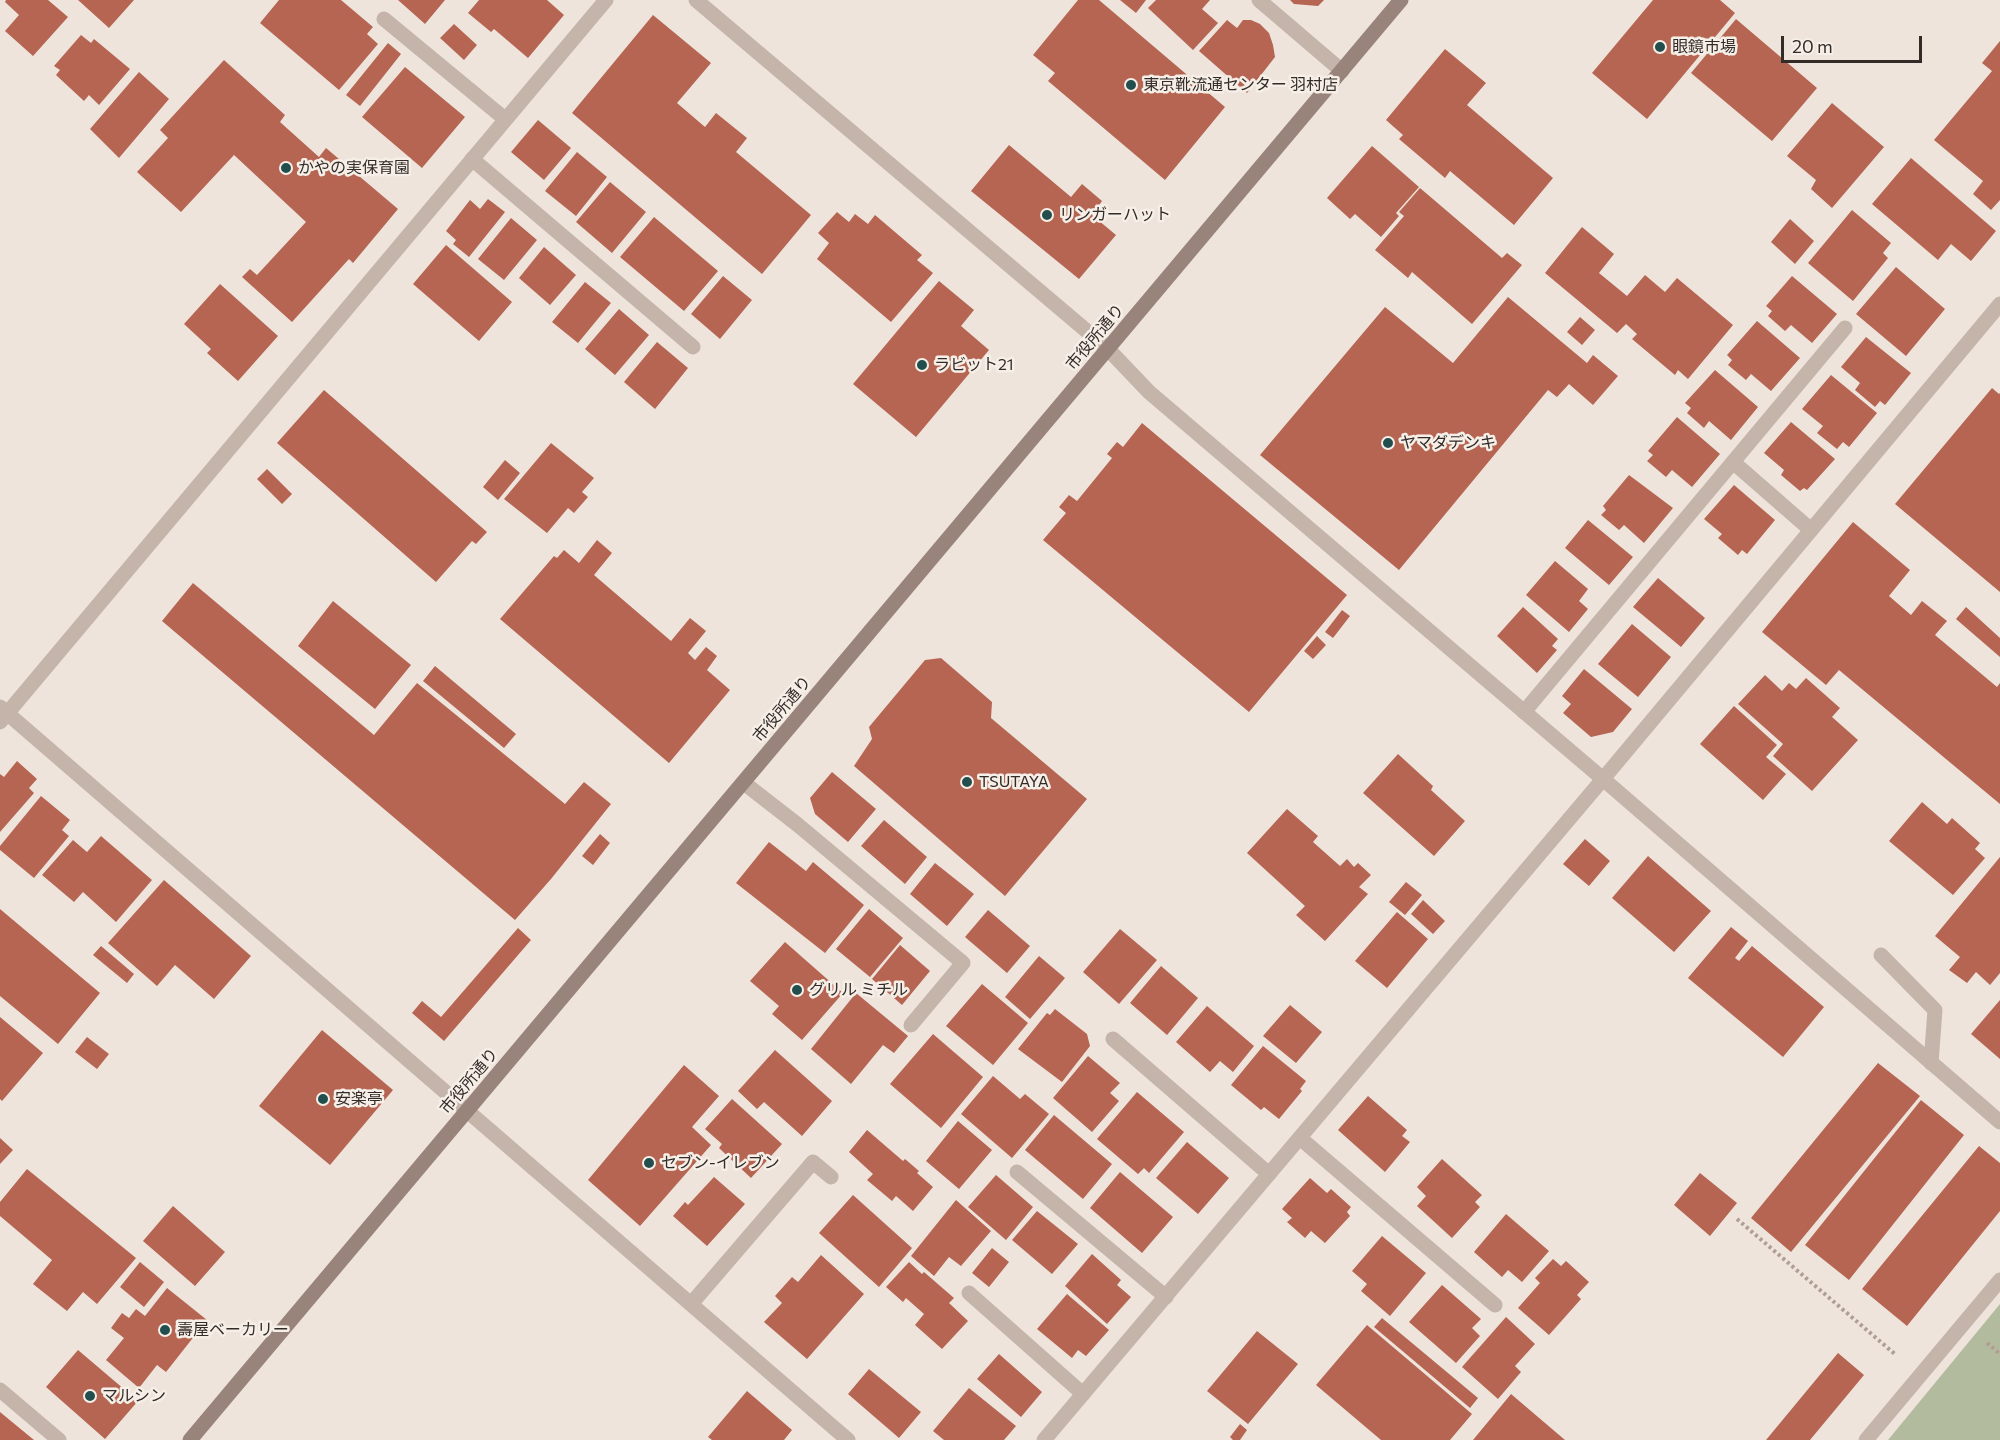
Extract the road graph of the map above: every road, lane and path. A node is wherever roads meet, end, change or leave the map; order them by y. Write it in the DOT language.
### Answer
graph roads {
  1 [pos="606,0"];
  2 [pos="696,0"];
  3 [pos="1259,0"];
  4 [pos="1401,0"];
  5 [pos="384,19"];
  6 [pos="1342,71"];
  7 [pos="504,119"];
  8 [pos="472,159"];
  9 [pos="2000,304"];
  10 [pos="1845,328"];
  11 [pos="693,347"];
  12 [pos="1108,349"];
  13 [pos="1733,462"];
  14 [pos="1811,530"];
  15 [pos="1524,712"];
  16 [pos="2,714"];
  17 [pos="1603,779"];
  18 [pos="744,783"];
  19 [pos="1881,955"];
  20 [pos="911,1025"];
  21 [pos="1113,1040"];
  22 [pos="1931,1063"];
  23 [pos="467,1111"];
  24 [pos="2000,1122"];
  25 [pos="1300,1138"];
  26 [pos="1017,1172"];
  27 [pos="1269,1174"];
  28 [pos="831,1177"];
  29 [pos="1737,1219"];
  30 [pos="2000,1280"];
  31 [pos="969,1293"];
  32 [pos="1166,1297"];
  33 [pos="691,1304"];
  34 [pos="1495,1305"];
  35 [pos="1919,1376"];
  36 [pos="0,1390"];
  37 [pos="1083,1394"];
  38 [pos="59,1440"];
  39 [pos="190,1440"];
  40 [pos="848,1440"];
  41 [pos="1044,1440"];
  42 [pos="1866,1440"];
  1 -- 7 [label="street"];
  2 -- 12 [label="street"];
  3 -- 6 [label="street"];
  4 -- 6 [label="street, 市役所通り"];
  5 -- 7 [label="street"];
  6 -- 12 [label="street, 市役所通り"];
  7 -- 8 [label="street"];
  8 -- 11 [label="street"];
  8 -- 16 [label="street"];
  9 -- 14 [label="street"];
  10 -- 13 [label="street"];
  12 -- 15 [label="street"];
  12 -- 18 [label="street, 市役所通り"];
  13 -- 14 [label="street"];
  13 -- 15 [label="street"];
  14 -- 17 [label="street"];
  15 -- 17 [label="street"];
  16 -- 23 [label="street"];
  17 -- 22 [label="street"];
  17 -- 25 [label="street"];
  18 -- 20 [label="street"];
  18 -- 23 [label="street, 市役所通り"];
  19 -- 22 [label="street"];
  21 -- 27 [label="street"];
  22 -- 24 [label="street"];
  23 -- 33 [label="street"];
  23 -- 39 [label="street, 市役所通り"];
  25 -- 27 [label="street"];
  25 -- 34 [label="street"];
  26 -- 32 [label="street"];
  27 -- 32 [label="street"];
  28 -- 33 [label="street"];
  29 -- 35 [label="path"];
  30 -- 35 [label="street"];
  31 -- 37 [label="street"];
  32 -- 37 [label="street"];
  33 -- 40 [label="street"];
  35 -- 42 [label="street"];
  36 -- 38 [label="street"];
  37 -- 41 [label="street"];
}
